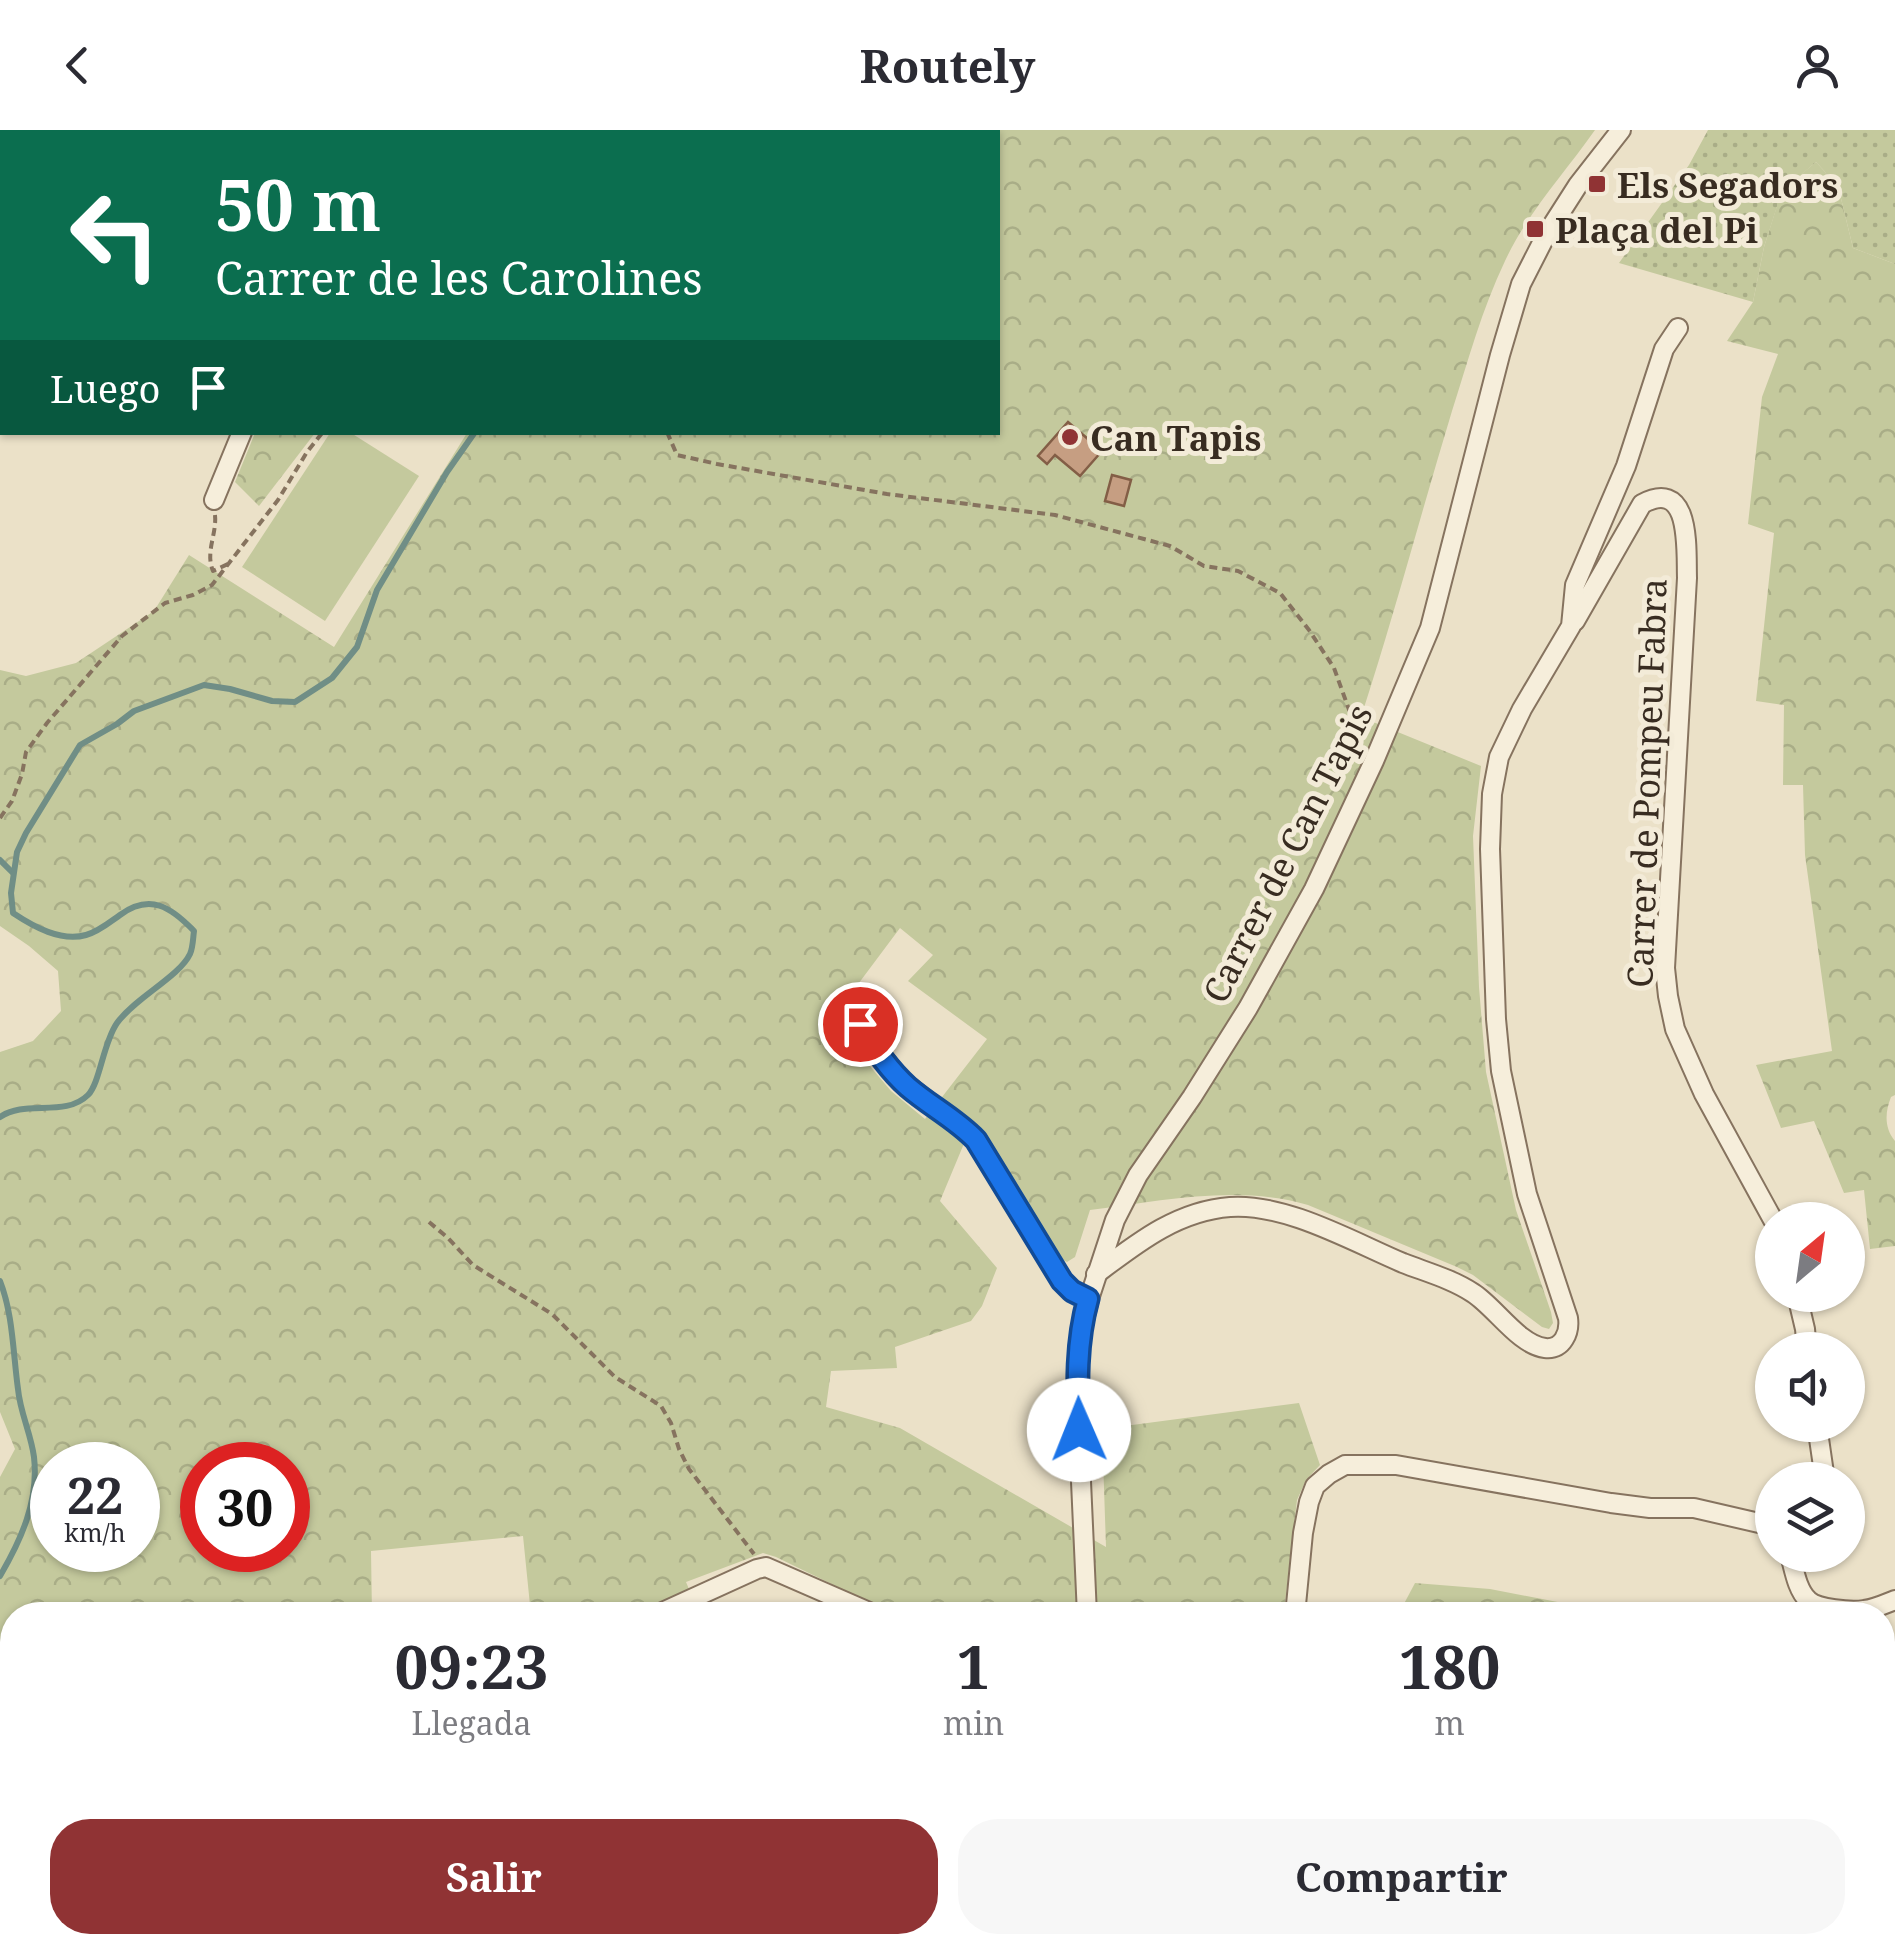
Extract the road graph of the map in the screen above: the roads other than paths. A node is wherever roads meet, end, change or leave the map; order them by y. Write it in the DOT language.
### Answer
graph roads {
  1 [pos="1621,130"];
  2 [pos="1678,328"];
  3 [pos="241,435"];
  4 [pos="214,500"];
  5 [pos="1571,626"];
  6 [pos="849,1007"];
  7 [pos="1763,1202"];
  8 [pos="1096,1274"];
  9 [pos="1088,1299"];
  10 [pos="1755,1522"];
  11 [pos="1794,1572"];
  12 [pos="684,1602"];
  13 [pos="846,1602"];
  14 [pos="1086,1602"];
  15 [pos="1296,1602"];
  16 [pos="1811,1602"];
  1 -- 8 [label="street, Carrer de Can Tapis"];
  2 -- 5 [label="street"];
  3 -- 4 [label="street"];
  5 -- 7 [label="street, Carrer de Pompeu Fabra"];
  5 -- 8 [label="street"];
  6 -- 9 [label="street"];
  8 -- 9 [label="street, Carrer de Can Tapis"];
  9 -- 14 [label="street, Carrer de Can Tapis"];
  10 -- 15 [label="street"];
  11 -- 16 [label="street"];
  12 -- 13 [label="street"];
}
